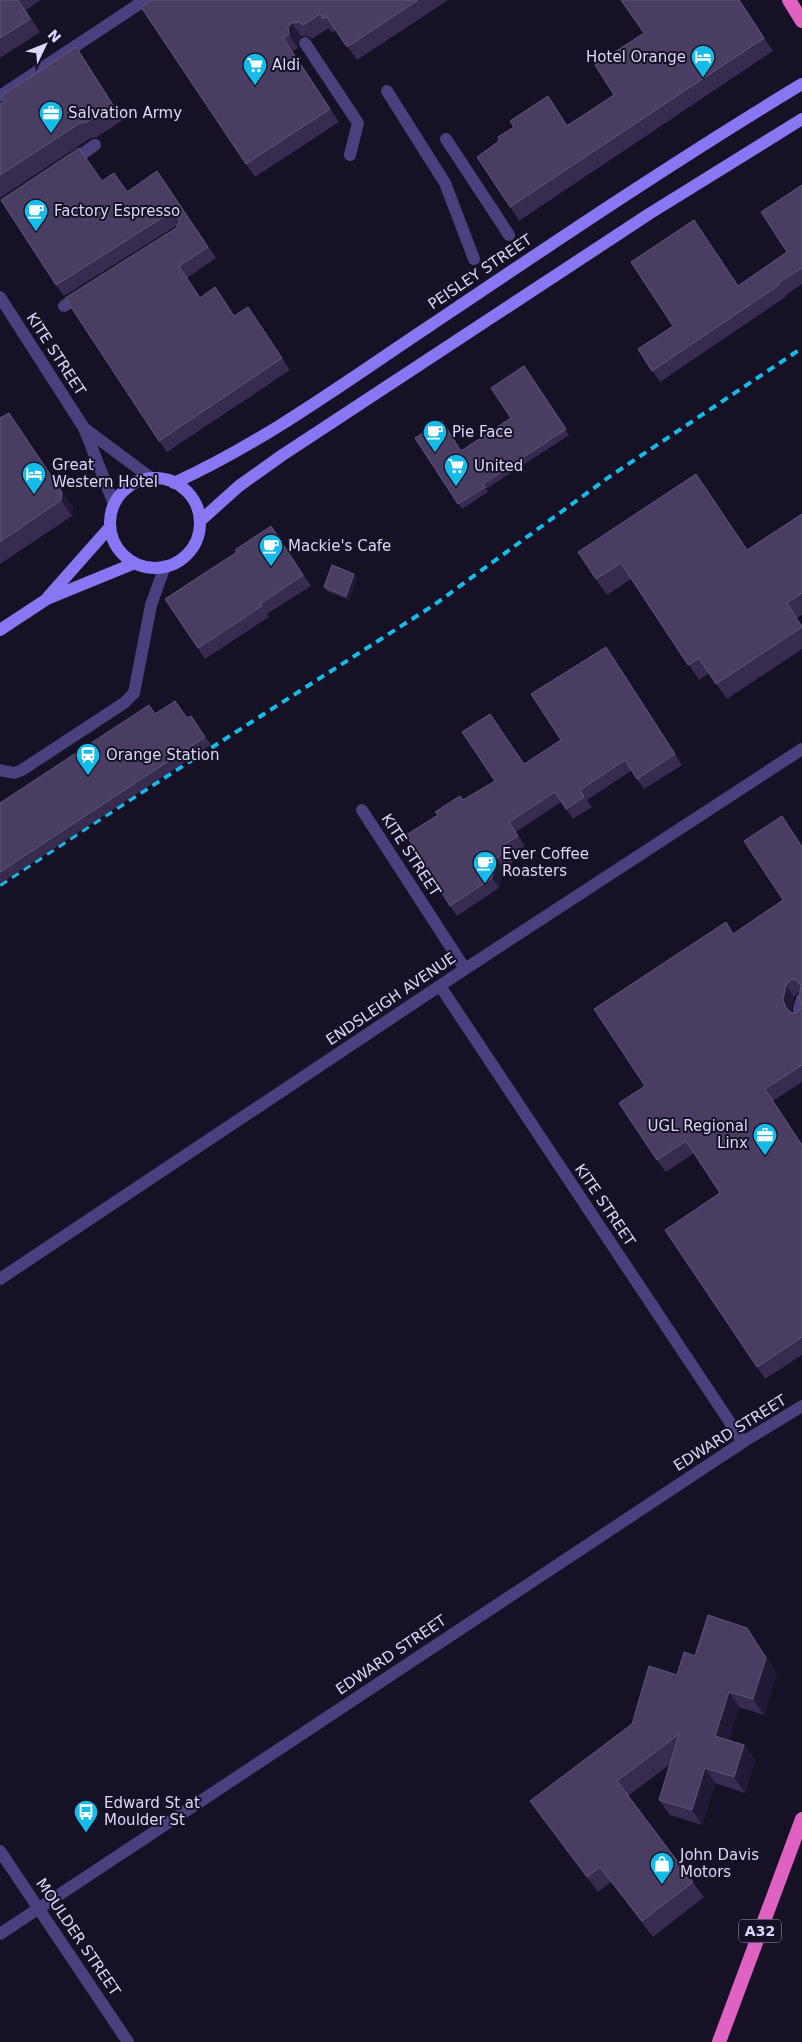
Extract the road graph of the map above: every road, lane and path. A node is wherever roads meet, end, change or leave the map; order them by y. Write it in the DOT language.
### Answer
graph roads {
  1 [pos="145,0"];
  2 [pos="789,0"];
  3 [pos="802,21"];
  4 [pos="305,43"];
  5 [pos="802,84"];
  6 [pos="387,91"];
  7 [pos="0,96"];
  8 [pos="802,119"];
  9 [pos="446,139"];
  10 [pos="96,146"];
  11 [pos="350,155"];
  12 [pos="56,171"];
  13 [pos="509,236"];
  14 [pos="474,259"];
  15 [pos="97,285"];
  16 [pos="0,297"];
  17 [pos="64,306"];
  18 [pos="84,428"];
  19 [pos="151,478"];
  20 [pos="174,482"];
  21 [pos="114,504"];
  22 [pos="200,522"];
  23 [pos="110,527"];
  24 [pos="135,563"];
  25 [pos="165,566"];
  26 [pos="47,599"];
  27 [pos="0,630"];
  28 [pos="802,749"];
  29 [pos="0,770"];
  30 [pos="362,810"];
  31 [pos="465,969"];
  32 [pos="440,986"];
  33 [pos="802,999"];
  34 [pos="802,1018"];
  35 [pos="0,1279"];
  36 [pos="802,1406"];
  37 [pos="743,1442"];
  38 [pos="802,1819"];
  39 [pos="0,1851"];
  40 [pos="39,1908"];
  41 [pos="0,1934"];
  42 [pos="128,2042"];
  43 [pos="719,2042"];
  1 -- 7 [label="street"];
  2 -- 3 [label="highway"];
  4 -- 11 [label="street"];
  5 -- 20 [label="main road, PEISLEY STREET"];
  6 -- 14 [label="street"];
  8 -- 22 [label="main road"];
  9 -- 13 [label="street"];
  10 -- 12 [label="street"];
  15 -- 17 [label="street"];
  16 -- 18 [label="street, KITE STREET"];
  18 -- 19 [label="street, KITE STREET"];
  18 -- 21 [label="street, KITE STREET"];
  19 -- 20 [label="main road"];
  19 -- 21 [label="main road"];
  20 -- 22 [label="main road"];
  21 -- 23 [label="main road"];
  22 -- 25 [label="main road"];
  23 -- 24 [label="main road"];
  23 -- 26 [label="main road"];
  24 -- 25 [label="main road"];
  24 -- 26 [label="main road"];
  25 -- 29 [label="street"];
  26 -- 27 [label="main road"];
  28 -- 31 [label="street, ENDSLEIGH AVENUE"];
  30 -- 31 [label="street, KITE STREET"];
  31 -- 32 [label="street, ENDSLEIGH AVENUE"];
  32 -- 35 [label="street, ENDSLEIGH AVENUE"];
  32 -- 37 [label="street, KITE STREET"];
  33 -- 34 [label="street"];
  36 -- 37 [label="street, EDWARD STREET"];
  37 -- 40 [label="street, EDWARD STREET"];
  38 -- 43 [label="highway, A32"];
  39 -- 40 [label="street, MOULDER STREET"];
  40 -- 41 [label="street, EDWARD STREET"];
  40 -- 42 [label="street, MOULDER STREET"];
}
